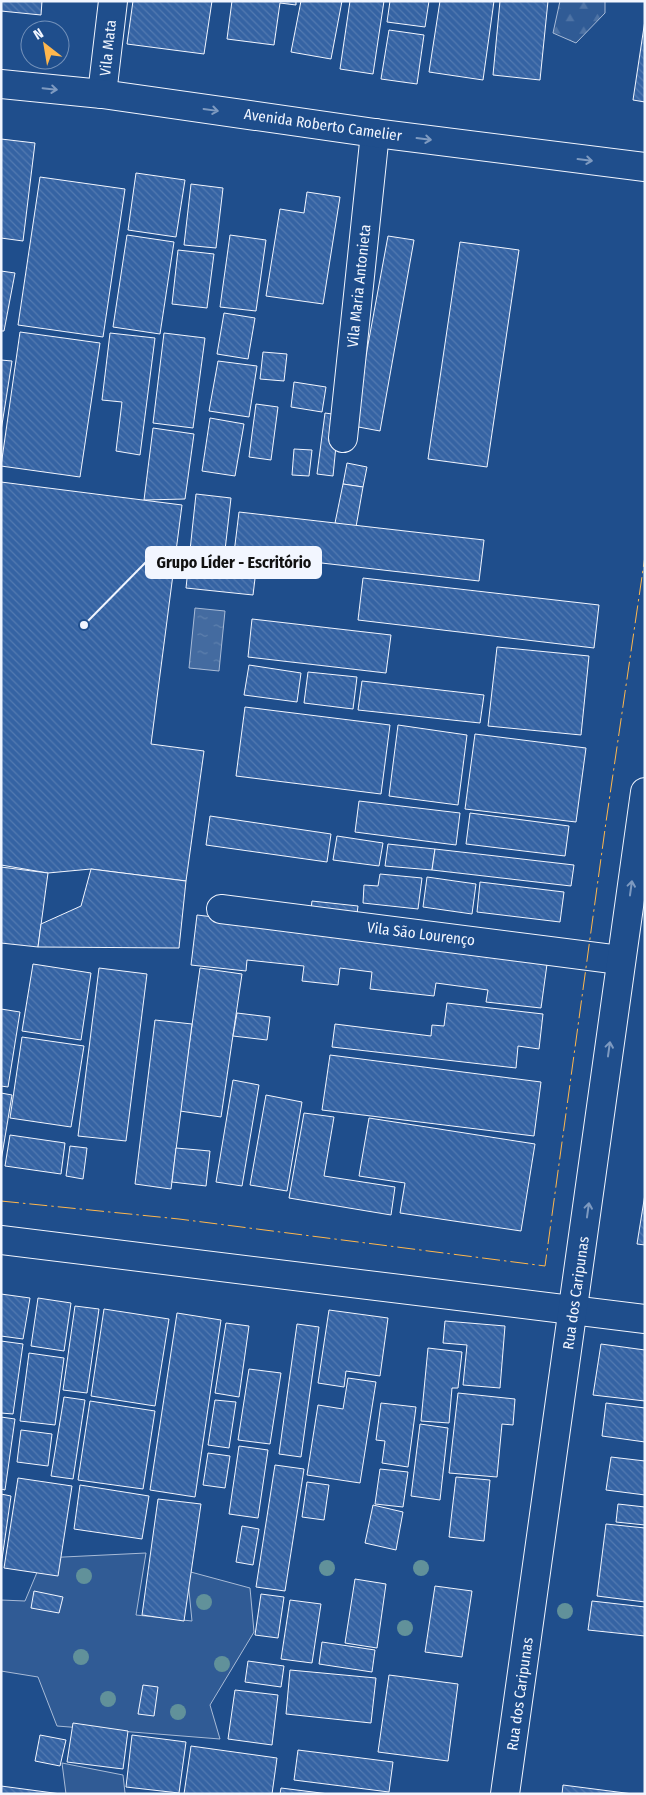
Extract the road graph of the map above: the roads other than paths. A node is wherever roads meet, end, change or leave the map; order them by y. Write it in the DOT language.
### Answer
graph roads {
  1 [pos="113,1"];
  2 [pos="1,84"];
  3 [pos="102,94"];
  4 [pos="375,133"];
  5 [pos="645,167"];
  6 [pos="343,438"];
  7 [pos="645,792"];
  8 [pos="222,909"];
  9 [pos="620,960"];
  10 [pos="1,1240"];
  11 [pos="574,1310"];
  12 [pos="645,1320"];
  13 [pos="506,1794"];
  1 -- 3 [label="street, Vila Mata"];
  2 -- 3 [label="street, Avenida Roberto Camelier, one-way"];
  3 -- 4 [label="street, Avenida Roberto Camelier, one-way"];
  4 -- 5 [label="street, Avenida Roberto Camelier, one-way"];
  4 -- 6 [label="street, Vila Maria Antonieta"];
  9 -- 7 [label="street, Rua dos Caripunas, one-way"];
  8 -- 9 [label="street, Vila São Lourenço"];
  11 -- 9 [label="street, Rua dos Caripunas, one-way"];
  10 -- 11 [label="street"];
  11 -- 12 [label="street"];
  11 -- 13 [label="street, Rua dos Caripunas"];
}
